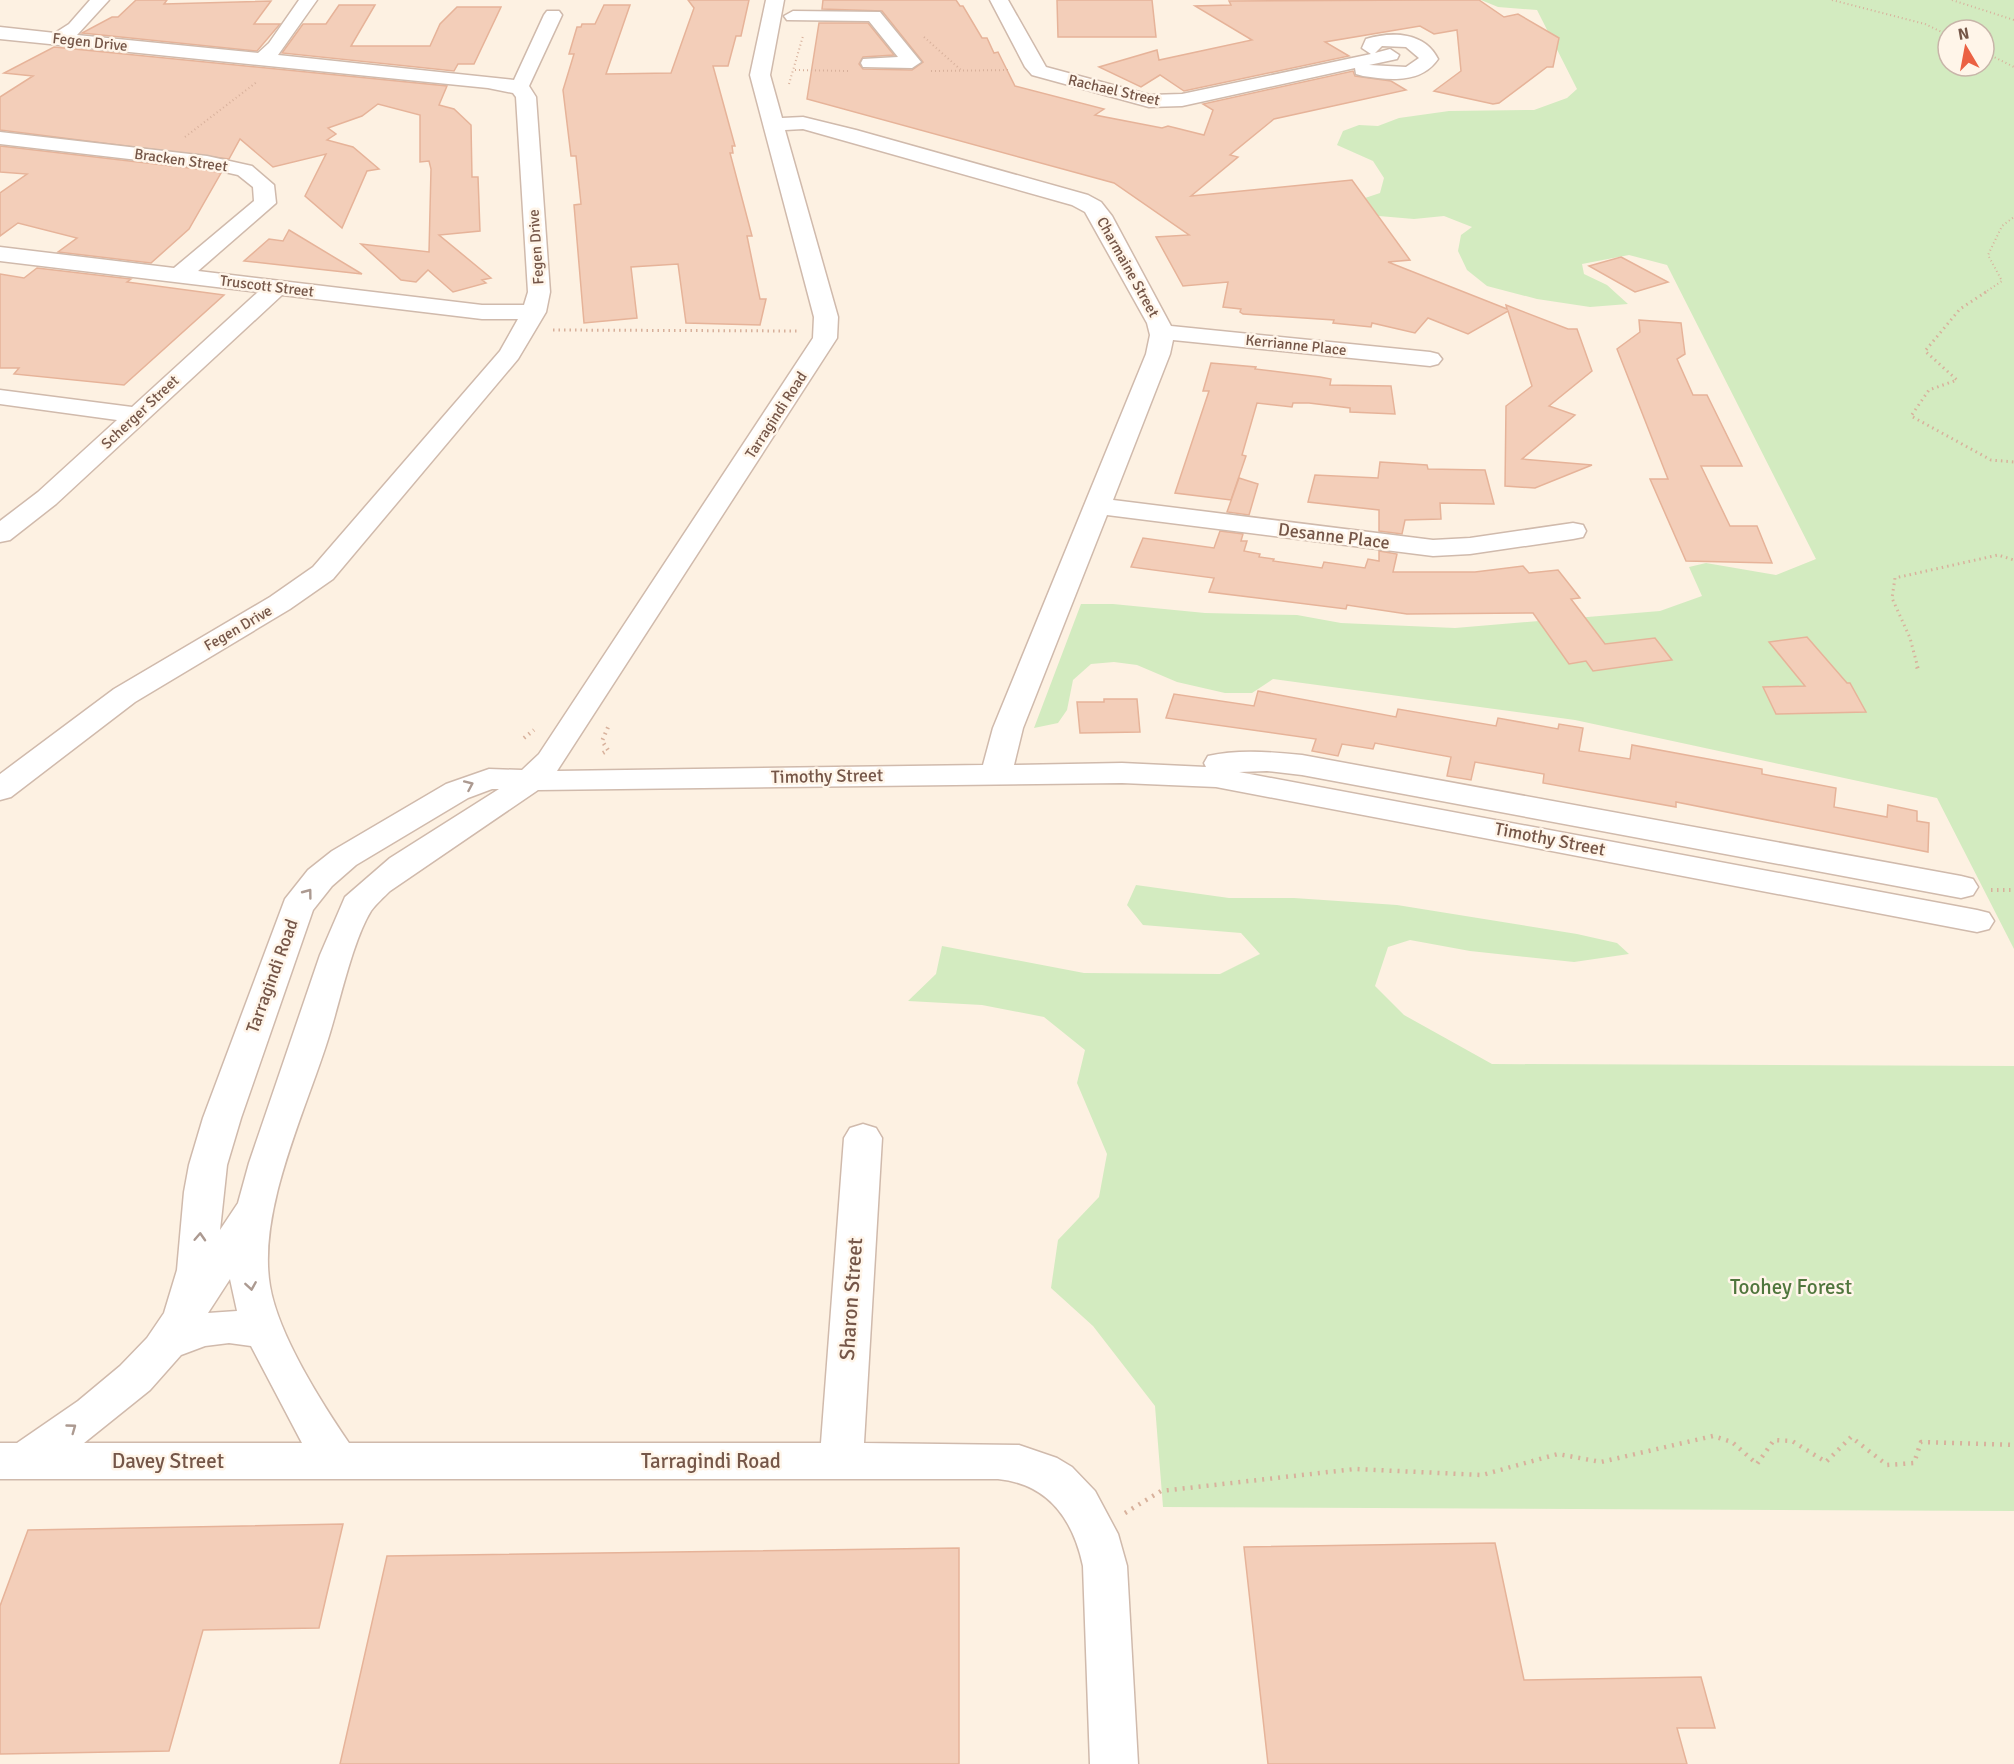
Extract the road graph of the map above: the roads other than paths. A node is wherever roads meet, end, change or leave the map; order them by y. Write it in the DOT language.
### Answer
graph roads {
  1 [pos="100,0"];
  2 [pos="308,0"];
  3 [pos="999,0"];
  4 [pos="784,7"];
  5 [pos="553,15"];
  6 [pos="0,33"];
  7 [pos="789,38"];
  8 [pos="58,39"];
  9 [pos="1390,55"];
  10 [pos="1370,58"];
  11 [pos="870,63"];
  12 [pos="1340,65"];
  13 [pos="261,69"];
  14 [pos="518,87"];
  15 [pos="776,98"];
  16 [pos="0,138"];
  17 [pos="0,254"];
  18 [pos="180,275"];
  19 [pos="277,287"];
  20 [pos="534,312"];
  21 [pos="1161,332"];
  22 [pos="1431,359"];
  23 [pos="0,397"];
  24 [pos="137,415"];
  25 [pos="1096,506"];
  26 [pos="1573,531"];
  27 [pos="0,534"];
  28 [pos="1122,773"];
  29 [pos="996,774"];
  30 [pos="532,780"];
  31 [pos="0,790"];
  32 [pos="1961,887"];
  33 [pos="1977,921"];
  34 [pos="863,1138"];
  35 [pos="255,1208"];
  36 [pos="176,1329"];
  37 [pos="268,1335"];
  38 [pos="337,1460"];
  39 [pos="12,1461"];
  40 [pos="841,1461"];
  41 [pos="1114,1764"];
  1 -- 8 [label="street"];
  2 -- 13 [label="street"];
  3 -- 12 [label="street, Rachael Street"];
  4 -- 7 [label="street"];
  4 -- 11 [label="street"];
  4 -- 15 [label="street, Tarragindi Road"];
  5 -- 14 [label="street"];
  6 -- 8 [label="street, Fegen Drive"];
  8 -- 13 [label="street, Fegen Drive"];
  9 -- 10 [label="street, Rachael Street"];
  10 -- 12 [label="street, Rachael Street"];
  10 -- 12 [label="street, Rachael Street"];
  13 -- 14 [label="street, Fegen Drive"];
  14 -- 20 [label="street, Fegen Drive"];
  15 -- 21 [label="street, Charmaine Street"];
  15 -- 30 [label="street, Tarragindi Road"];
  16 -- 18 [label="street, Bracken Street"];
  17 -- 18 [label="street, Truscott Street"];
  18 -- 19 [label="street, Truscott Street"];
  19 -- 20 [label="street, Truscott Street"];
  19 -- 24 [label="street, Scherger Street"];
  20 -- 31 [label="street, Fegen Drive"];
  21 -- 22 [label="street, Kerrianne Place"];
  21 -- 25 [label="street, Charmaine Street"];
  23 -- 24 [label="street"];
  24 -- 27 [label="street, Scherger Street"];
  25 -- 26 [label="street, Desanne Place"];
  25 -- 29 [label="street, Charmaine Street"];
  28 -- 29 [label="street, Timothy Street"];
  28 -- 32 [label="street, Timothy Street"];
  28 -- 33 [label="street, Timothy Street"];
  29 -- 30 [label="street, Timothy Street"];
  30 -- 35 [label="street, Tarragindi Road"];
  36 -- 30 [label="street, Tarragindi Road, one-way"];
  34 -- 40 [label="street, Sharon Street"];
  35 -- 36 [label="street, Tarragindi Road"];
  35 -- 37 [label="street, Tarragindi Road, one-way"];
  36 -- 37 [label="street"];
  39 -- 36 [label="street, Tarragindi Road, one-way"];
  37 -- 38 [label="street, Tarragindi Road"];
  38 -- 39 [label="street, Davey Street"];
  38 -- 40 [label="street, Tarragindi Road"];
  40 -- 41 [label="street, Tarragindi Road"];
}
